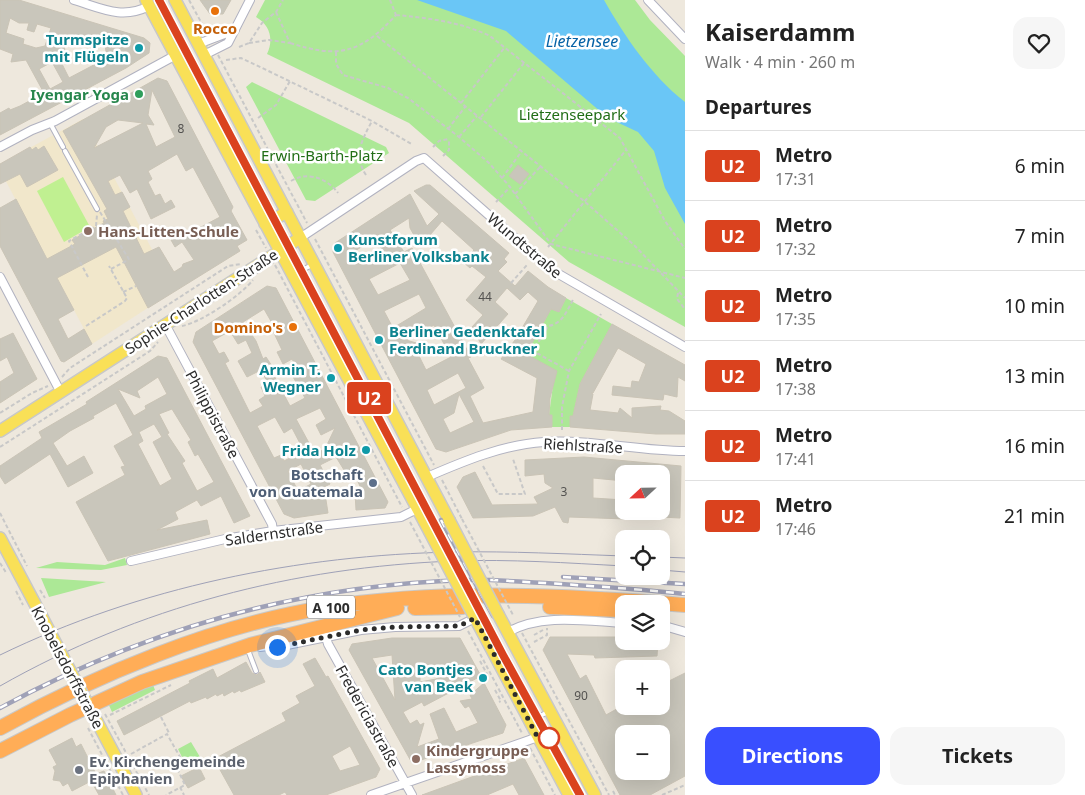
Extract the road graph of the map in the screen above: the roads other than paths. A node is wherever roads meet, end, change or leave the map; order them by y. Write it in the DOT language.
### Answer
graph roads {
  1 [pos="74,0"];
  2 [pos="175,0"];
  3 [pos="250,0"];
  4 [pos="648,0"];
  5 [pos="148,3"];
  6 [pos="235,30"];
  7 [pos="685,39"];
  8 [pos="198,44"];
  9 [pos="176,55"];
  10 [pos="204,55"];
  11 [pos="50,123"];
  12 [pos="0,147"];
  13 [pos="428,160"];
  14 [pos="97,209"];
  15 [pos="287,212"];
  16 [pos="265,224"];
  17 [pos="300,238"];
  18 [pos="279,251"];
  19 [pos="314,264"];
  20 [pos="292,275"];
  21 [pos="0,277"];
  22 [pos="165,324"];
  23 [pos="685,347"];
  24 [pos="55,388"];
  25 [pos="0,431"];
  26 [pos="685,451"];
  27 [pos="427,477"];
  28 [pos="417,509"];
  29 [pos="273,531"];
  30 [pos="0,538"];
  31 [pos="131,562"];
  32 [pos="685,605"];
  33 [pos="397,608"];
  34 [pos="615,610"];
  35 [pos="670,612"];
  36 [pos="685,613"];
  37 [pos="475,617"];
  38 [pos="615,623"];
  39 [pos="670,628"];
  40 [pos="508,632"];
  41 [pos="685,632"];
  42 [pos="326,637"];
  43 [pos="277,647"];
  44 [pos="248,650"];
  45 [pos="221,661"];
  46 [pos="256,671"];
  47 [pos="88,704"];
  48 [pos="550,711"];
  49 [pos="530,721"];
  50 [pos="0,728"];
  51 [pos="0,736"];
  52 [pos="538,738"];
  53 [pos="0,751"];
  54 [pos="405,783"];
  55 [pos="136,795"];
  56 [pos="371,795"];
  57 [pos="412,795"];
  58 [pos="569,795"];
  59 [pos="595,795"];
  1 -- 5 [label="street"];
  2 -- 8 [label="main road"];
  3 -- 6 [label="street"];
  4 -- 7 [label="street"];
  5 -- 9 [label="main road"];
  6 -- 8 [label="street"];
  6 -- 10 [label="street"];
  8 -- 10 [label="main road"];
  9 -- 11 [label="street"];
  9 -- 16 [label="main road"];
  10 -- 15 [label="main road"];
  11 -- 12 [label="street"];
  11 -- 14 [label="lane"];
  13 -- 17 [label="street, Sophie-Charlotten-Straße"];
  13 -- 23 [label="street, Wundtstraße"];
  15 -- 16 [label="main road"];
  15 -- 17 [label="main road"];
  16 -- 18 [label="main road"];
  17 -- 18 [label="main road, Sophie-Charlotten-Straße"];
  17 -- 19 [label="main road"];
  18 -- 20 [label="main road"];
  18 -- 22 [label="main road, Sophie-Charlotten-Straße"];
  19 -- 20 [label="lane"];
  19 -- 27 [label="main road"];
  20 -- 28 [label="main road"];
  21 -- 24 [label="street"];
  22 -- 24 [label="main road, Sophie-Charlotten-Straße"];
  22 -- 29 [label="street, Philippistraße"];
  24 -- 25 [label="main road, Sophie-Charlotten-Straße"];
  26 -- 27 [label="street, Riehlstraße"];
  27 -- 40 [label="main road, bridge"];
  28 -- 29 [label="street, Saldernstraße"];
  28 -- 37 [label="main road, bridge"];
  29 -- 31 [label="street, Saldernstraße"];
  30 -- 47 [label="main road, Knobelsdorffstraße, bridge"];
  32 -- 50 [label="highway, A 100"];
  33 -- 34 [label="highway, A 100"];
  33 -- 47 [label="highway"];
  33 -- 51 [label="highway, A 100"];
  35 -- 36 [label="highway"];
  37 -- 42 [label="street"];
  37 -- 49 [label="main road"];
  38 -- 40 [label="street"];
  39 -- 41 [label="street"];
  40 -- 48 [label="main road"];
  42 -- 43 [label="street"];
  42 -- 54 [label="street, Fredericiastraße"];
  43 -- 44 [label="lane"];
  44 -- 45 [label="lane"];
  44 -- 46 [label="lane"];
  47 -- 53 [label="highway"];
  47 -- 55 [label="main road, Knobelsdorffstraße"];
  48 -- 49 [label="lane"];
  48 -- 59 [label="main road"];
  49 -- 52 [label="main road"];
  52 -- 54 [label="street"];
  52 -- 58 [label="main road"];
  54 -- 56 [label="street"];
  54 -- 57 [label="street, Fredericiastraße"];
}
